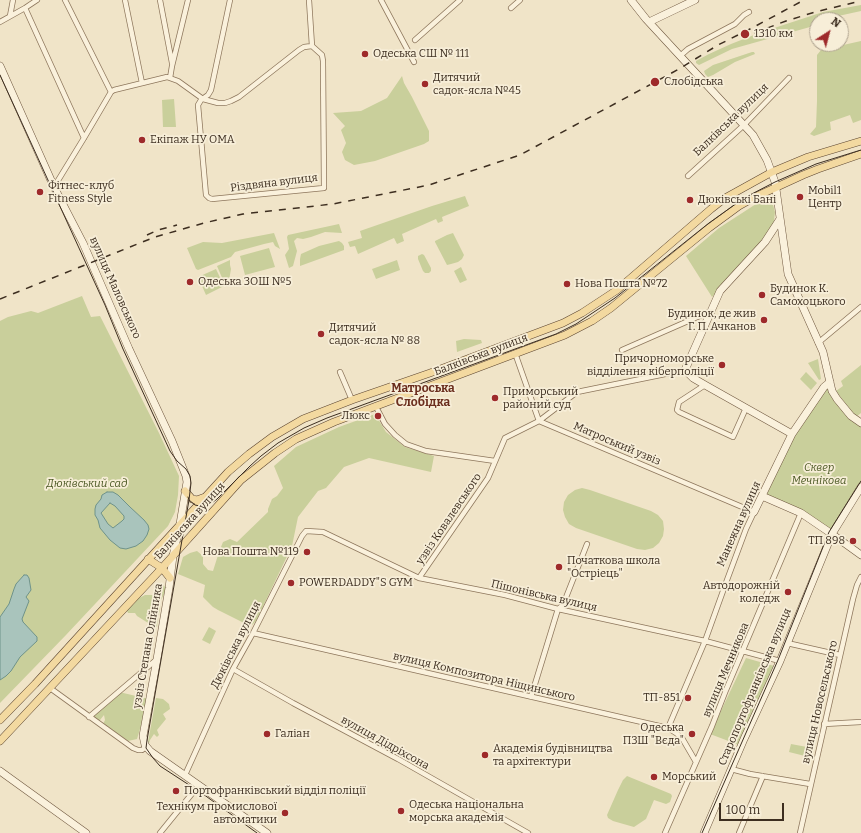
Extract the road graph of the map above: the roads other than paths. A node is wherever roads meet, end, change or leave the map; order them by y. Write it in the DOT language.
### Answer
graph roads {
  1 [pos="14,0"];
  2 [pos="37,0"];
  3 [pos="65,0"];
  4 [pos="126,0"];
  5 [pos="160,0"];
  6 [pos="188,0"];
  7 [pos="230,0"];
  8 [pos="309,0"];
  9 [pos="381,0"];
  10 [pos="460,0"];
  11 [pos="520,0"];
  12 [pos="632,0"];
  13 [pos="695,0"];
  14 [pos="25,8"];
  15 [pos="511,8"];
  16 [pos="749,12"];
  17 [pos="10,16"];
  18 [pos="0,22"];
  19 [pos="649,22"];
  20 [pos="415,40"];
  21 [pos="312,46"];
  22 [pos="685,61"];
  23 [pos="414,62"];
  24 [pos="0,66"];
  25 [pos="172,66"];
  26 [pos="170,78"];
  27 [pos="789,78"];
  28 [pos="142,83"];
  29 [pos="111,92"];
  30 [pos="203,99"];
  31 [pos="744,125"];
  32 [pos="84,138"];
  33 [pos="861,141"];
  34 [pos="861,154"];
  35 [pos="772,172"];
  36 [pos="688,176"];
  37 [pos="54,187"];
  38 [pos="776,187"];
  39 [pos="780,219"];
  40 [pos="861,307"];
  41 [pos="711,311"];
  42 [pos="818,343"];
  43 [pos="622,350"];
  44 [pos="516,353"];
  45 [pos="686,370"];
  46 [pos="340,372"];
  47 [pos="830,382"];
  48 [pos="705,386"];
  49 [pos="352,400"];
  50 [pos="376,407"];
  51 [pos="746,408"];
  52 [pos="538,421"];
  53 [pos="860,421"];
  54 [pos="792,434"];
  55 [pos="495,461"];
  56 [pos="861,487"];
  57 [pos="185,491"];
  58 [pos="207,496"];
  59 [pos="762,496"];
  60 [pos="754,512"];
  61 [pos="801,513"];
  62 [pos="180,524"];
  63 [pos="312,530"];
  64 [pos="832,534"];
  65 [pos="189,538"];
  66 [pos="587,544"];
  67 [pos="861,555"];
  68 [pos="173,556"];
  69 [pos="148,559"];
  70 [pos="162,568"];
  71 [pos="861,577"];
  72 [pos="170,578"];
  73 [pos="419,578"];
  74 [pos="558,609"];
  75 [pos="253,633"];
  76 [pos="705,641"];
  77 [pos="786,643"];
  78 [pos="744,651"];
  79 [pos="840,655"];
  80 [pos="157,659"];
  81 [pos="780,661"];
  82 [pos="233,669"];
  83 [pos="50,688"];
  84 [pos="531,696"];
  85 [pos="89,716"];
  86 [pos="0,720"];
  87 [pos="861,722"];
  88 [pos="824,724"];
  89 [pos="668,728"];
  90 [pos="0,741"];
  91 [pos="146,747"];
  92 [pos="696,762"];
  93 [pos="731,769"];
  94 [pos="0,771"];
  95 [pos="185,776"];
  96 [pos="763,776"];
  97 [pos="810,784"];
  98 [pos="199,785"];
  99 [pos="86,833"];
  100 [pos="160,833"];
  101 [pos="267,833"];
  102 [pos="528,833"];
  103 [pos="665,833"];
  104 [pos="704,833"];
  105 [pos="739,833"];
  106 [pos="800,833"];
  1 -- 17 [label="street"];
  2 -- 14 [label="street"];
  3 -- 29 [label="street"];
  4 -- 28 [label="street"];
  5 -- 25 [label="street"];
  6 -- 25 [label="street"];
  7 -- 30 [label="street"];
  8 -- 21 [label="street"];
  9 -- 23 [label="street"];
  10 -- 20 [label="street"];
  11 -- 15 [label="street"];
  12 -- 19 [label="street"];
  13 -- 19 [label="street"];
  14 -- 17 [label="street"];
  14 -- 32 [label="street"];
  16 -- 22 [label="street"];
  17 -- 18 [label="street"];
  19 -- 22 [label="street"];
  21 -- 30 [label="street"];
  21 -- 30 [label="street, Різдвяна вулиця"];
  22 -- 31 [label="street"];
  24 -- 37 [label="street, вулиця Маловського"];
  25 -- 26 [label="street"];
  26 -- 28 [label="street"];
  26 -- 30 [label="street"];
  27 -- 31 [label="street, Балківська вулиця"];
  28 -- 29 [label="street"];
  29 -- 32 [label="street"];
  31 -- 35 [label="street"];
  31 -- 36 [label="street, Балківська вулиця"];
  32 -- 37 [label="street"];
  33 -- 35 [label="main road, Балківська вулиця"];
  34 -- 38 [label="main road, Балківська вулиця"];
  35 -- 38 [label="street"];
  35 -- 49 [label="main road, Балківська вулиця"];
  37 -- 57 [label="street, вулиця Маловського"];
  38 -- 39 [label="street"];
  38 -- 44 [label="main road, Балківська вулиця"];
  39 -- 41 [label="street"];
  39 -- 42 [label="street"];
  40 -- 42 [label="street"];
  41 -- 43 [label="street"];
  41 -- 45 [label="street"];
  42 -- 47 [label="street"];
  44 -- 50 [label="main road, Балківська вулиця"];
  44 -- 52 [label="street"];
  45 -- 48 [label="street"];
  45 -- 52 [label="street, узвіз Ковалевського"];
  46 -- 49 [label="street"];
  47 -- 53 [label="street"];
  47 -- 54 [label="street, Манежна вулиця"];
  48 -- 51 [label="street"];
  48 -- 51 [label="street"];
  49 -- 58 [label="main road, Балківська вулиця"];
  50 -- 55 [label="street"];
  50 -- 65 [label="main road, Балківська вулиця"];
  51 -- 54 [label="street"];
  52 -- 55 [label="street, узвіз Ковалевського"];
  52 -- 60 [label="street, Матроський узвіз"];
  54 -- 59 [label="street, Манежна вулиця"];
  55 -- 73 [label="street, узвіз Ковалевського"];
  56 -- 64 [label="street, Старопортофранківська вулиця"];
  57 -- 58 [label="main road"];
  57 -- 62 [label="street, вулиця Маловського"];
  58 -- 62 [label="main road, Балківська вулиця"];
  59 -- 60 [label="street, Манежна вулиця"];
  59 -- 61 [label="street"];
  60 -- 76 [label="street, Манежна вулиця"];
  61 -- 64 [label="street"];
  61 -- 78 [label="street, вулиця Мечникова"];
  62 -- 65 [label="street"];
  62 -- 68 [label="street, узвіз Степана Олійника"];
  62 -- 69 [label="main road, Балківська вулиця"];
  63 -- 73 [label="street, Пішонівська вулиця"];
  63 -- 75 [label="street, Дюківська вулиця"];
  64 -- 67 [label="street"];
  64 -- 77 [label="street, Старопортофранківська вулиця"];
  65 -- 68 [label="main road, Балківська вулиця"];
  66 -- 74 [label="street"];
  68 -- 70 [label="main road, Балківська вулиця"];
  68 -- 72 [label="street, узвіз Степана Олійника"];
  69 -- 70 [label="main road"];
  69 -- 86 [label="main road, Балківська вулиця"];
  70 -- 72 [label="main road"];
  70 -- 83 [label="main road, Балківська вулиця"];
  71 -- 79 [label="street, вулиця Новосельського"];
  72 -- 80 [label="street, узвіз Степана Олійника"];
  73 -- 74 [label="street, Пішонівська вулиця"];
  74 -- 76 [label="street, Пішонівська вулиця"];
  74 -- 84 [label="street"];
  75 -- 82 [label="street, Дюківська вулиця"];
  75 -- 84 [label="street, вулиця Композитора Ніщинського"];
  76 -- 78 [label="street, Пішонівська вулиця"];
  76 -- 89 [label="street, Манежна вулиця"];
  77 -- 79 [label="street"];
  77 -- 81 [label="street, Старопортофранківська вулиця"];
  78 -- 81 [label="street, Пішонівська вулиця"];
  78 -- 92 [label="street, вулиця Мечникова"];
  79 -- 88 [label="street, вулиця Новосельського"];
  80 -- 85 [label="street"];
  80 -- 91 [label="street, узвіз Степана Олійника"];
  81 -- 93 [label="street, Старопортофранківська вулиця"];
  82 -- 95 [label="street, Дюківська вулиця"];
  82 -- 102 [label="street, вулиця Дідріхсона"];
  83 -- 85 [label="street"];
  83 -- 90 [label="main road, Балківська вулиця"];
  84 -- 89 [label="street, вулиця Композитора Ніщинського"];
  85 -- 91 [label="street"];
  87 -- 88 [label="street"];
  88 -- 97 [label="street, вулиця Новосельського"];
  89 -- 92 [label="street, вулиця Композитора Ніщинського"];
  91 -- 95 [label="street"];
  92 -- 103 [label="street, вулиця Мечникова"];
  93 -- 96 [label="street"];
  93 -- 104 [label="street, Старопортофранківська вулиця"];
  94 -- 99 [label="street"];
  95 -- 98 [label="street"];
  96 -- 97 [label="street"];
  96 -- 105 [label="street"];
  97 -- 106 [label="street, вулиця Новосельського"];
  98 -- 100 [label="street"];
  98 -- 101 [label="street"];
}
